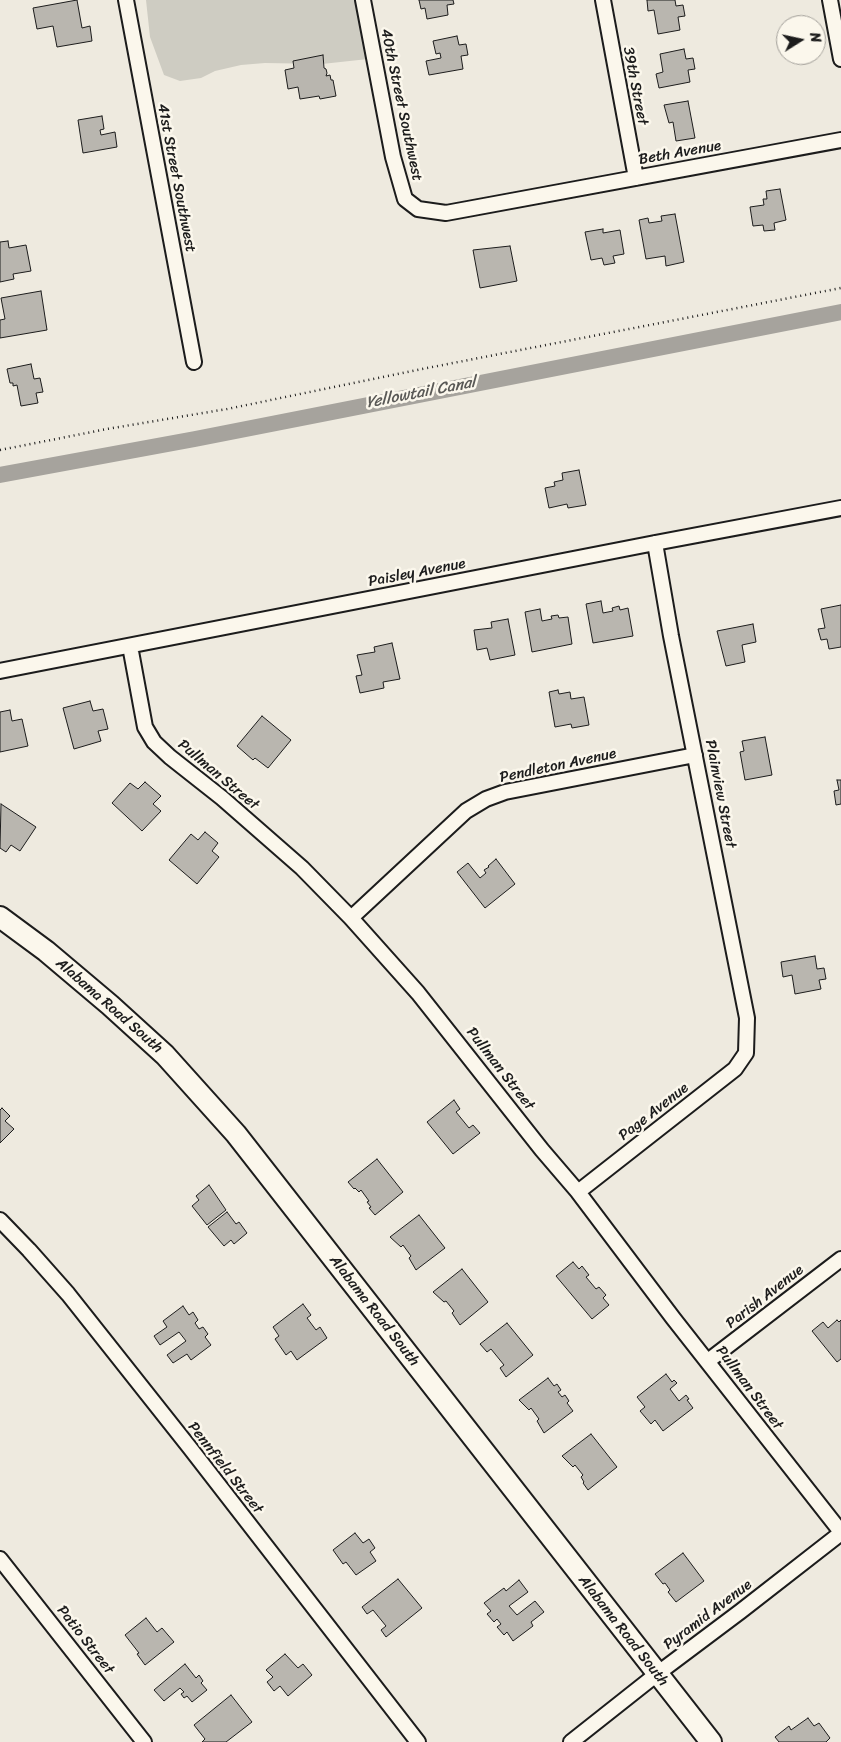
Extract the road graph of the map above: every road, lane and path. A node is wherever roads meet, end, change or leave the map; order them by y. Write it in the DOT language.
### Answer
graph roads {
  1 [pos="126,0"];
  2 [pos="364,0"];
  3 [pos="602,0"];
  4 [pos="830,0"];
  5 [pos="841,59"];
  6 [pos="841,140"];
  7 [pos="636,178"];
  8 [pos="418,209"];
  9 [pos="841,288"];
  10 [pos="194,362"];
  11 [pos="0,450"];
  12 [pos="841,508"];
  13 [pos="655,543"];
  14 [pos="130,646"];
  15 [pos="0,671"];
  16 [pos="695,755"];
  17 [pos="0,917"];
  18 [pos="351,918"];
  19 [pos="746,1053"];
  20 [pos="578,1192"];
  21 [pos="0,1220"];
  22 [pos="841,1259"];
  23 [pos="708,1361"];
  24 [pos="841,1532"];
  25 [pos="0,1559"];
  26 [pos="656,1674"];
  27 [pos="144,1742"];
  28 [pos="418,1742"];
  29 [pos="571,1742"];
  30 [pos="711,1742"];
  1 -- 10 [label="street, 41st Street Southwest"];
  2 -- 8 [label="street, 40th Street Southwest"];
  3 -- 7 [label="street, 39th Street"];
  4 -- 5 [label="street"];
  6 -- 7 [label="street, Beth Avenue"];
  7 -- 8 [label="street, Beth Avenue"];
  9 -- 11 [label="path"];
  12 -- 13 [label="street, Paisley Avenue"];
  13 -- 14 [label="street, Paisley Avenue"];
  13 -- 16 [label="street, Plainview Street"];
  14 -- 15 [label="street, Paisley Avenue"];
  14 -- 18 [label="street, Pullman Street"];
  16 -- 18 [label="street, Pendleton Avenue"];
  16 -- 19 [label="street, Plainview Street"];
  17 -- 26 [label="street, Alabama Road South"];
  18 -- 20 [label="street, Pullman Street"];
  19 -- 20 [label="street, Page Avenue"];
  20 -- 23 [label="street, Pullman Street"];
  21 -- 28 [label="street, Pennfield Street"];
  22 -- 23 [label="street, Parish Avenue"];
  23 -- 24 [label="street, Pullman Street"];
  24 -- 26 [label="street, Pyramid Avenue"];
  25 -- 27 [label="street, Patio Street"];
  26 -- 29 [label="street, Pyramid Avenue"];
  26 -- 30 [label="street, Alabama Road South"];
}
